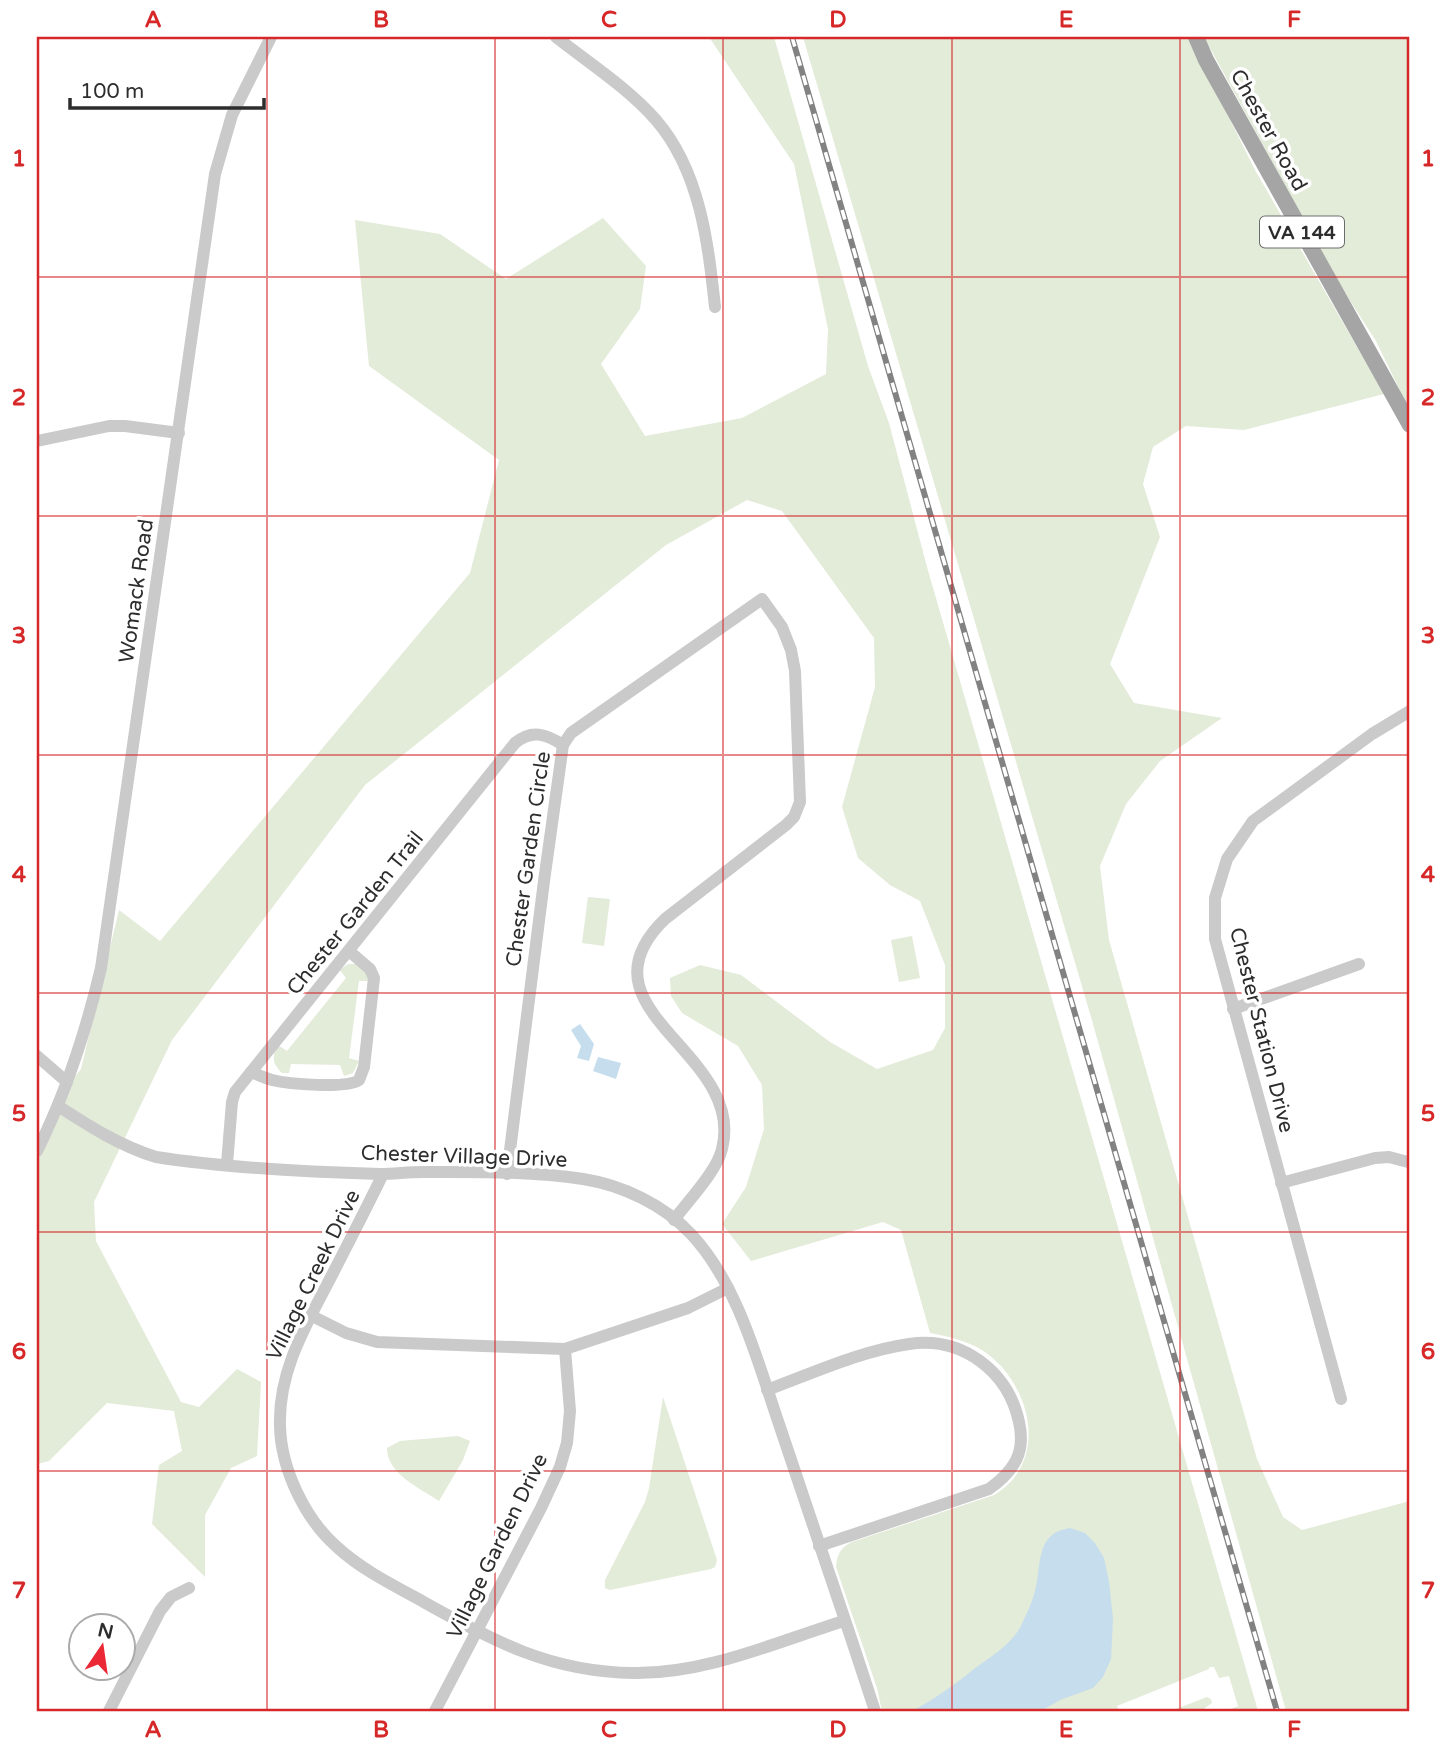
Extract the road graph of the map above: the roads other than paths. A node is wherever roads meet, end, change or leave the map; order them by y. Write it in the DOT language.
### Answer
graph roads {
  1 [pos="271,37"];
  2 [pos="556,37"];
  3 [pos="1196,37"];
  4 [pos="715,307"];
  5 [pos="1410,425"];
  6 [pos="179,433"];
  7 [pos="37,442"];
  8 [pos="1410,711"];
  9 [pos="563,745"];
  10 [pos="349,951"];
  11 [pos="1359,964"];
  12 [pos="1233,1009"];
  13 [pos="37,1056"];
  14 [pos="251,1072"];
  15 [pos="67,1082"];
  16 [pos="58,1106"];
  17 [pos="37,1151"];
  18 [pos="1408,1162"];
  19 [pos="227,1164"];
  20 [pos="383,1174"];
  21 [pos="507,1174"];
  22 [pos="1281,1183"];
  23 [pos="674,1220"];
  24 [pos="728,1288"];
  25 [pos="312,1316"];
  26 [pos="565,1349"];
  27 [pos="767,1390"];
  28 [pos="1341,1399"];
  29 [pos="819,1546"];
  30 [pos="188,1588"];
  31 [pos="844,1621"];
  32 [pos="476,1631"];
  33 [pos="109,1711"];
  34 [pos="435,1711"];
  35 [pos="875,1711"];
  1 -- 6 [label="street, Womack Road"];
  2 -- 4 [label="street"];
  3 -- 5 [label="main road, Chester Road / VA 144"];
  6 -- 7 [label="street"];
  6 -- 15 [label="street, Womack Road"];
  8 -- 12 [label="street, Chester Station Drive"];
  9 -- 10 [label="street, Chester Garden Trail"];
  9 -- 21 [label="street, Chester Garden Circle"];
  9 -- 23 [label="street, Chester Garden Circle"];
  10 -- 14 [label="street, Chester Garden Trail"];
  10 -- 14 [label="street"];
  11 -- 12 [label="street"];
  12 -- 22 [label="street, Chester Station Drive"];
  13 -- 15 [label="street"];
  14 -- 19 [label="street, Chester Garden Trail"];
  15 -- 16 [label="street, Womack Road"];
  16 -- 17 [label="street, Womack Road"];
  16 -- 19 [label="street, Chester Village Drive"];
  18 -- 22 [label="street"];
  19 -- 20 [label="street, Chester Village Drive"];
  20 -- 21 [label="street, Chester Village Drive"];
  20 -- 25 [label="street, Village Creek Drive"];
  21 -- 23 [label="street, Chester Village Drive"];
  22 -- 28 [label="street, Chester Station Drive"];
  23 -- 24 [label="street, Chester Village Drive"];
  24 -- 26 [label="street"];
  24 -- 27 [label="street, Chester Village Drive"];
  25 -- 26 [label="street"];
  25 -- 32 [label="street, Village Creek Drive"];
  26 -- 32 [label="street, Village Garden Drive"];
  27 -- 29 [label="street, Chester Village Drive"];
  27 -- 29 [label="street"];
  29 -- 31 [label="street, Chester Village Drive"];
  30 -- 33 [label="street"];
  31 -- 32 [label="street, Village Creek Drive"];
  31 -- 35 [label="street, Chester Village Drive"];
  32 -- 34 [label="street, Village Garden Drive"];
}
